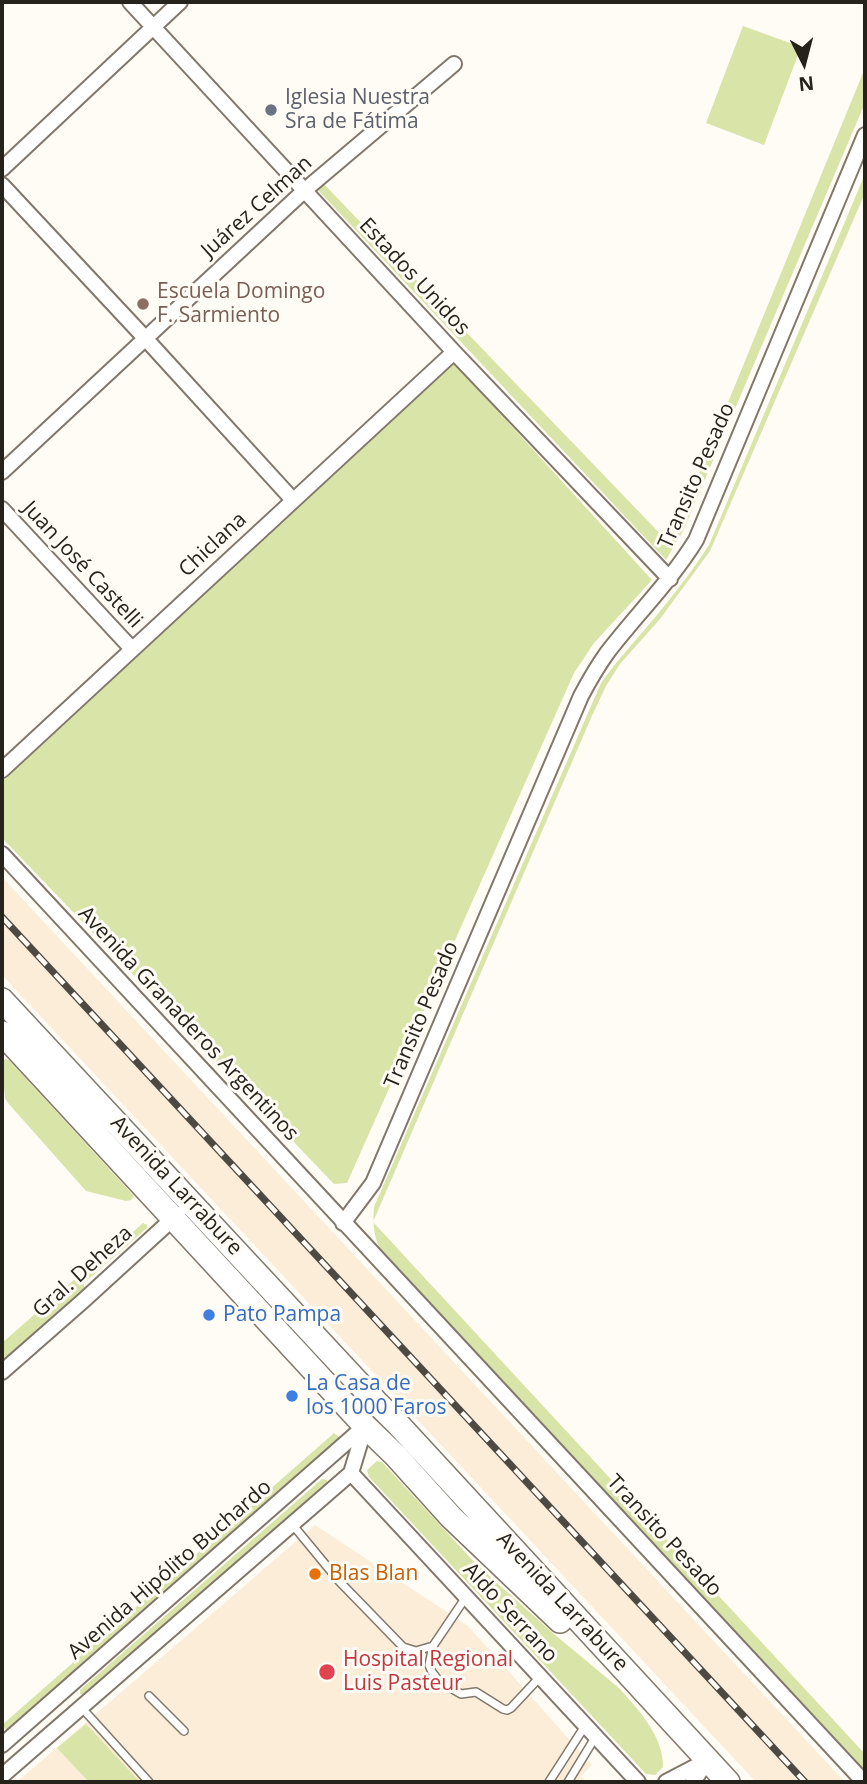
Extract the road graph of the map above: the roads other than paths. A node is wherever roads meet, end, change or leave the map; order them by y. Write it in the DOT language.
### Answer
graph roads {
  1 [pos="130,2"];
  2 [pos="180,2"];
  3 [pos="153,27"];
  4 [pos="454,64"];
  5 [pos="865,135"];
  6 [pos="2,169"];
  7 [pos="2,185"];
  8 [pos="305,190"];
  9 [pos="145,338"];
  10 [pos="454,352"];
  11 [pos="2,472"];
  12 [pos="293,500"];
  13 [pos="2,509"];
  14 [pos="670,579"];
  15 [pos="132,649"];
  16 [pos="2,770"];
  17 [pos="2,854"];
  18 [pos="2,1000"];
  19 [pos="2,1033"];
  20 [pos="191,1202"];
  21 [pos="173,1218"];
  22 [pos="343,1223"];
  23 [pos="2,1372"];
  24 [pos="378,1404"];
  25 [pos="365,1426"];
  26 [pos="351,1474"];
  27 [pos="292,1524"];
  28 [pos="466,1597"];
  29 [pos="433,1646"];
  30 [pos="540,1676"];
  31 [pos="641,1687"];
  32 [pos="64,1691"];
  33 [pos="149,1696"];
  34 [pos="81,1707"];
  35 [pos="586,1725"];
  36 [pos="184,1731"];
  37 [pos="596,1737"];
  38 [pos="2,1746"];
  39 [pos="708,1760"];
  40 [pos="16,1763"];
  41 [pos="2,1776"];
  42 [pos="149,1782"];
  43 [pos="549,1782"];
  44 [pos="568,1782"];
  45 [pos="638,1782"];
  46 [pos="666,1782"];
  47 [pos="693,1782"];
  48 [pos="729,1782"];
  49 [pos="864,1782"];
  1 -- 3 [label="street, Estados Unidos"];
  2 -- 3 [label="street"];
  3 -- 6 [label="street"];
  3 -- 8 [label="street, Estados Unidos"];
  4 -- 8 [label="street, Juárez Celman"];
  5 -- 14 [label="street, Transito Pesado"];
  7 -- 9 [label="street"];
  8 -- 9 [label="street, Juárez Celman"];
  8 -- 10 [label="street, Estados Unidos"];
  9 -- 11 [label="street, Juárez Celman"];
  9 -- 12 [label="street"];
  10 -- 12 [label="street, Chiclana"];
  10 -- 14 [label="street, Estados Unidos"];
  12 -- 15 [label="street, Chiclana"];
  13 -- 15 [label="street, Juan José Castelli"];
  14 -- 22 [label="street, Transito Pesado"];
  15 -- 16 [label="street, Chiclana"];
  17 -- 22 [label="street, Avenida Granaderos Argentinos"];
  18 -- 20 [label="main road, Avenida Larrabure"];
  19 -- 21 [label="main road, Avenida Larrabure"];
  20 -- 21 [label="street, Gral. Deheza"];
  20 -- 24 [label="main road, Avenida Larrabure"];
  21 -- 23 [label="street, Gral. Deheza"];
  21 -- 25 [label="main road, Avenida Larrabure"];
  22 -- 49 [label="street, Transito Pesado"];
  24 -- 25 [label="street"];
  24 -- 31 [label="main road, Avenida Larrabure"];
  25 -- 26 [label="street"];
  25 -- 31 [label="main road, Avenida Larrabure"];
  25 -- 32 [label="street, Avenida Hipólito Buchardo"];
  26 -- 27 [label="street"];
  26 -- 28 [label="street, Aldo Serrano"];
  27 -- 29 [label="lane"];
  27 -- 34 [label="street"];
  28 -- 29 [label="lane"];
  28 -- 30 [label="street, Aldo Serrano"];
  29 -- 30 [label="lane"];
  30 -- 35 [label="street, Aldo Serrano"];
  31 -- 39 [label="main road"];
  32 -- 34 [label="street"];
  32 -- 38 [label="street, Avenida Hipólito Buchardo"];
  33 -- 36 [label="lane"];
  34 -- 40 [label="street"];
  34 -- 42 [label="lane"];
  35 -- 37 [label="street, Aldo Serrano"];
  35 -- 43 [label="lane"];
  37 -- 44 [label="lane"];
  37 -- 45 [label="street, Aldo Serrano"];
  38 -- 40 [label="street"];
  39 -- 46 [label="street"];
  39 -- 47 [label="street"];
  39 -- 48 [label="main road"];
  40 -- 41 [label="street"];
}
